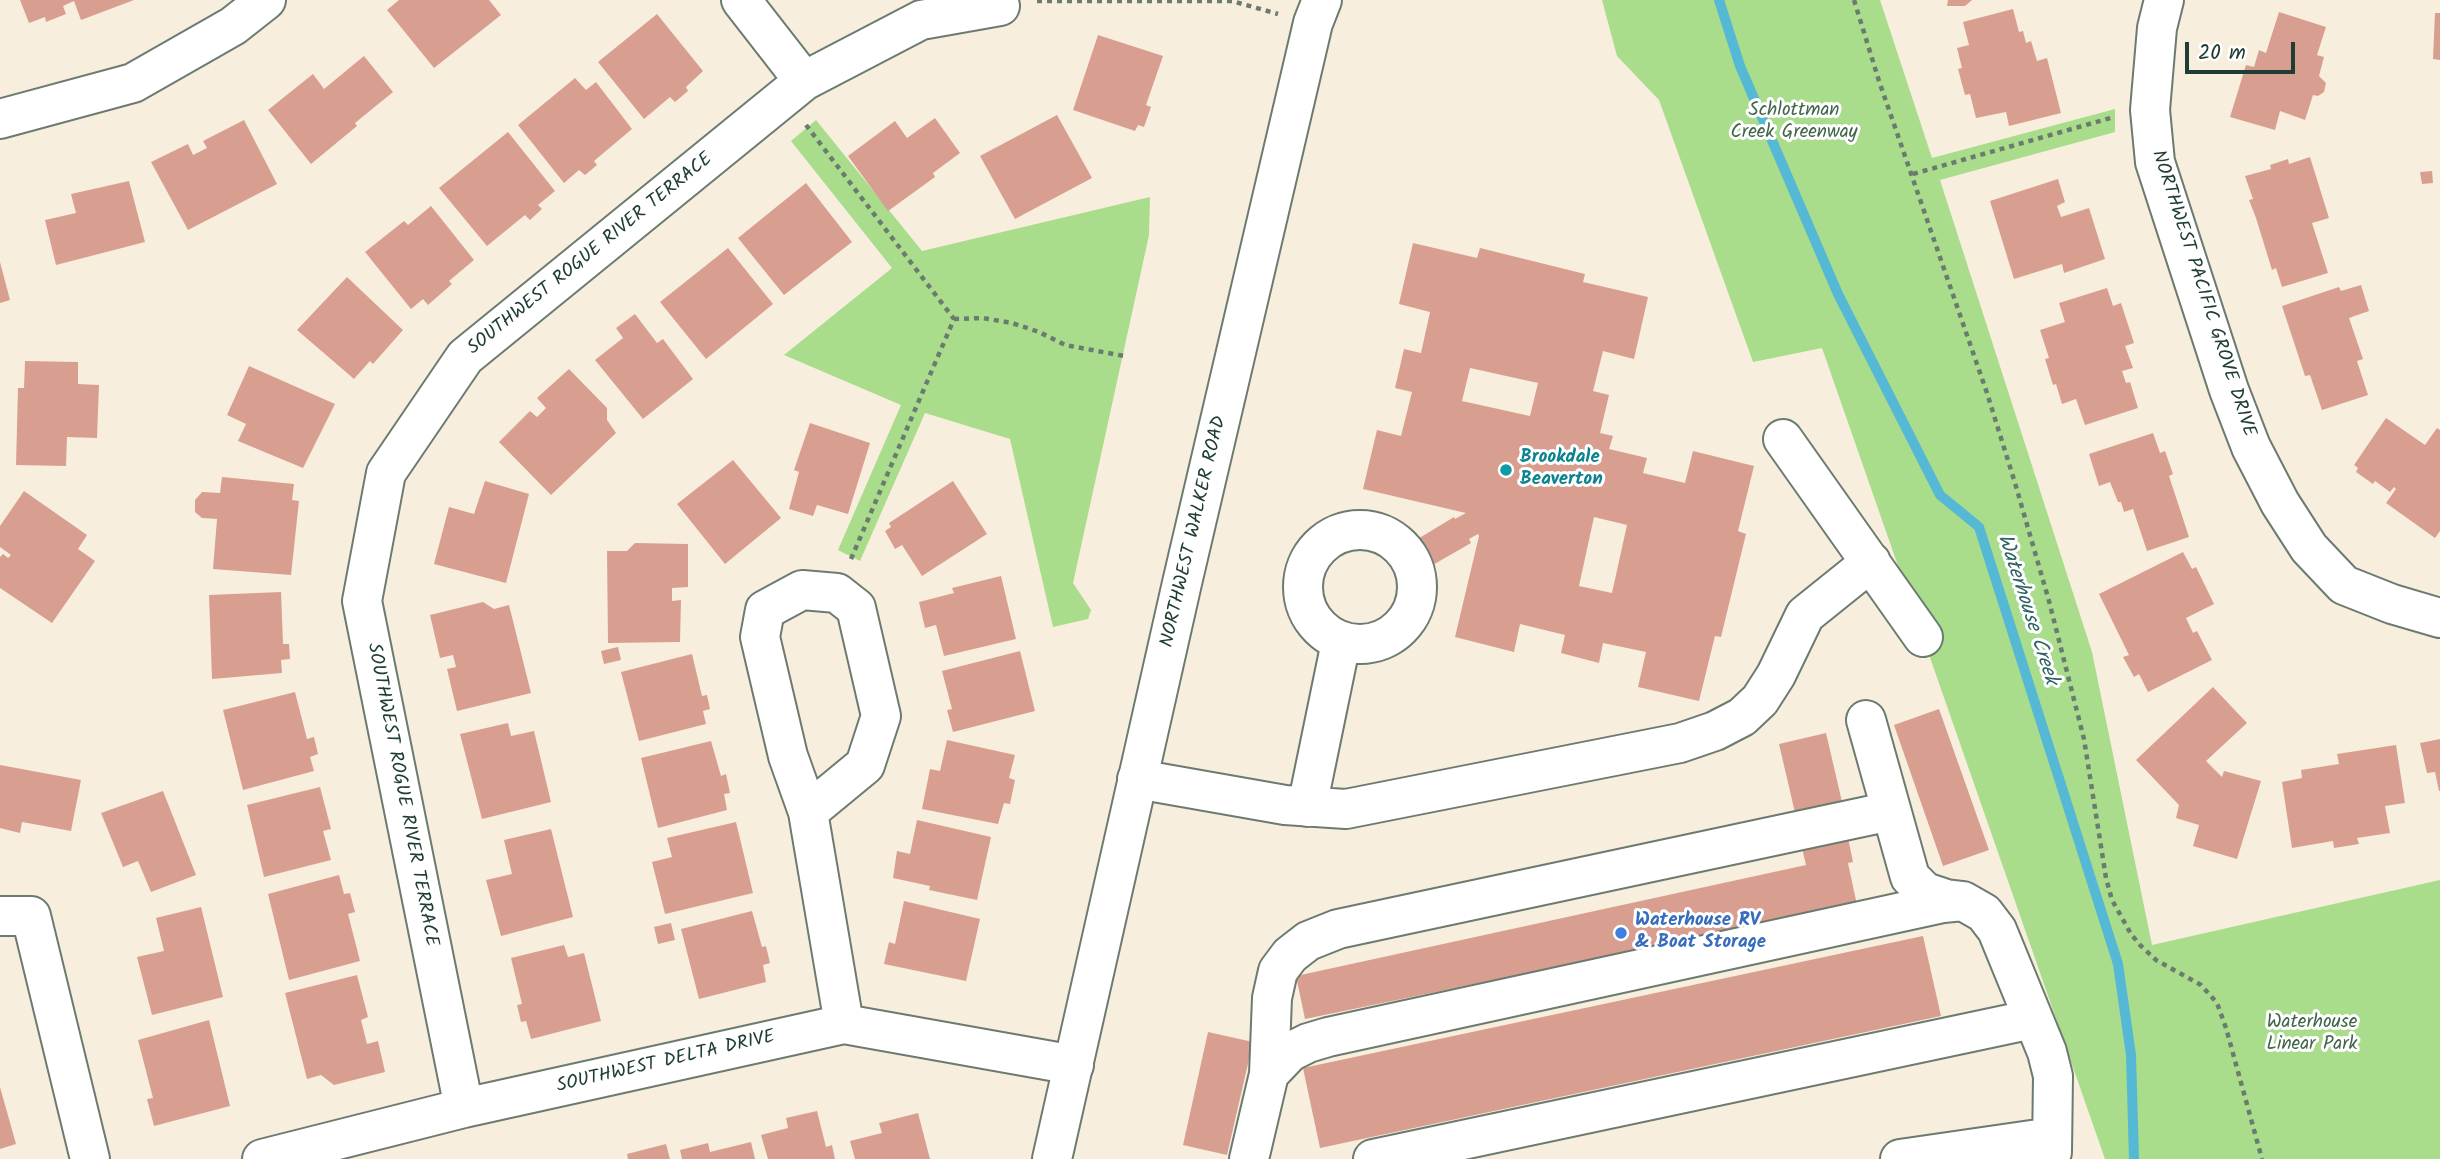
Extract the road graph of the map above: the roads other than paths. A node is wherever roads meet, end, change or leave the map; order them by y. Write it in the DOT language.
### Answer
graph roads {
  1 [pos="266,0"];
  2 [pos="741,0"];
  3 [pos="2164,0"];
  4 [pos="1000,6"];
  5 [pos="1317,12"];
  6 [pos="794,89"];
  7 [pos="0,119"];
  8 [pos="1783,439"];
  9 [pos="1871,562"];
  10 [pos="2440,618"];
  11 [pos="1923,637"];
  12 [pos="1341,642"];
  13 [pos="1866,720"];
  14 [pos="1137,779"];
  15 [pos="1307,807"];
  16 [pos="1892,811"];
  17 [pos="808,812"];
  18 [pos="1963,901"];
  19 [pos="0,916"];
  20 [pos="2033,1019"];
  21 [pos="844,1024"];
  22 [pos="1074,1065"];
  23 [pos="1269,1074"];
  24 [pos="464,1108"];
  25 [pos="2049,1148"];
  26 [pos="90,1159"];
  27 [pos="262,1159"];
  28 [pos="1052,1159"];
  29 [pos="1249,1159"];
  30 [pos="1373,1159"];
  31 [pos="1900,1159"];
  1 -- 7 [label="street"];
  2 -- 6 [label="street"];
  3 -- 10 [label="street, NORTHWEST PACIFIC GROVE DRIVE"];
  4 -- 6 [label="street, SOUTHWEST ROGUE RIVER TERRACE"];
  5 -- 14 [label="street, NORTHWEST WALKER ROAD"];
  6 -- 24 [label="street, SOUTHWEST ROGUE RIVER TERRACE"];
  8 -- 9 [label="street"];
  9 -- 11 [label="street"];
  9 -- 15 [label="street"];
  12 -- 15 [label="street"];
  13 -- 16 [label="street"];
  14 -- 15 [label="street"];
  14 -- 22 [label="street, NORTHWEST WALKER ROAD"];
  16 -- 18 [label="street"];
  16 -- 23 [label="street"];
  17 -- 17 [label="street"];
  17 -- 21 [label="street"];
  18 -- 20 [label="street"];
  18 -- 23 [label="street"];
  19 -- 26 [label="street"];
  20 -- 25 [label="street"];
  20 -- 30 [label="street"];
  21 -- 22 [label="street, SOUTHWEST DELTA DRIVE"];
  21 -- 24 [label="street, SOUTHWEST DELTA DRIVE"];
  22 -- 28 [label="street, NORTHWEST WALKER ROAD"];
  23 -- 29 [label="street"];
  24 -- 27 [label="street, SOUTHWEST DELTA DRIVE"];
  25 -- 31 [label="street"];
}
